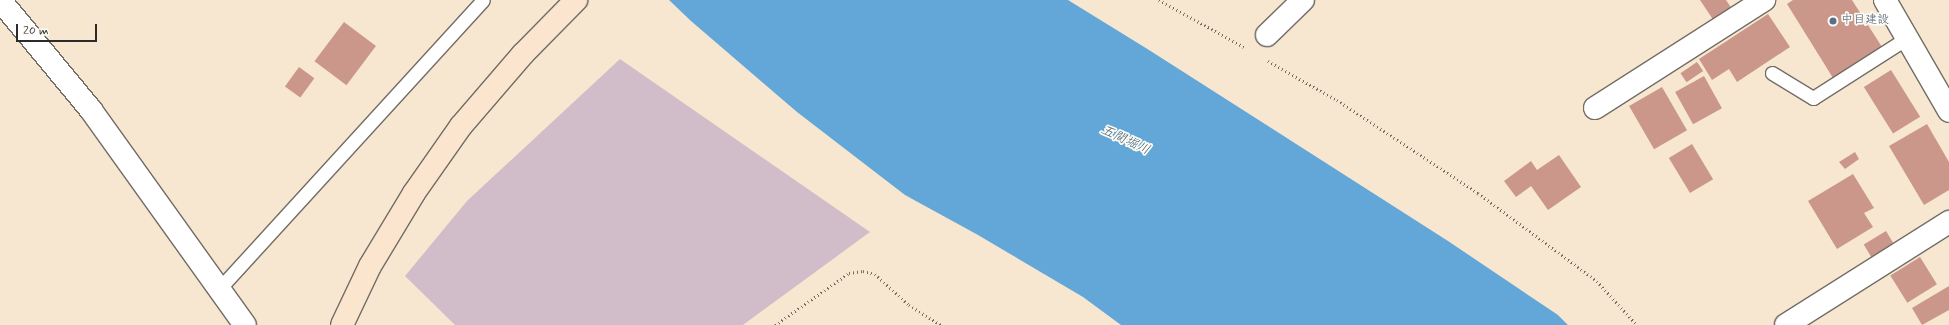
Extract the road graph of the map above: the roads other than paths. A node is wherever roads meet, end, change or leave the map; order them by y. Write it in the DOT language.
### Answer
graph roads {
  1 [pos="0,0"];
  2 [pos="483,0"];
  3 [pos="576,0"];
  4 [pos="1303,0"];
  5 [pos="1764,0"];
  6 [pos="1885,0"];
  7 [pos="1267,35"];
  8 [pos="1907,38"];
  9 [pos="1772,73"];
  10 [pos="1595,108"];
  11 [pos="1949,111"];
  12 [pos="1949,222"];
  13 [pos="219,289"];
  14 [pos="245,325"];
  15 [pos="342,325"];
  16 [pos="1786,325"];
  1 -- 13 [label="street"];
  2 -- 13 [label="lane"];
  3 -- 15 [label="street"];
  4 -- 7 [label="street"];
  5 -- 10 [label="street"];
  6 -- 8 [label="street"];
  8 -- 9 [label="lane"];
  8 -- 11 [label="street"];
  12 -- 16 [label="street"];
  13 -- 14 [label="street"];
}
